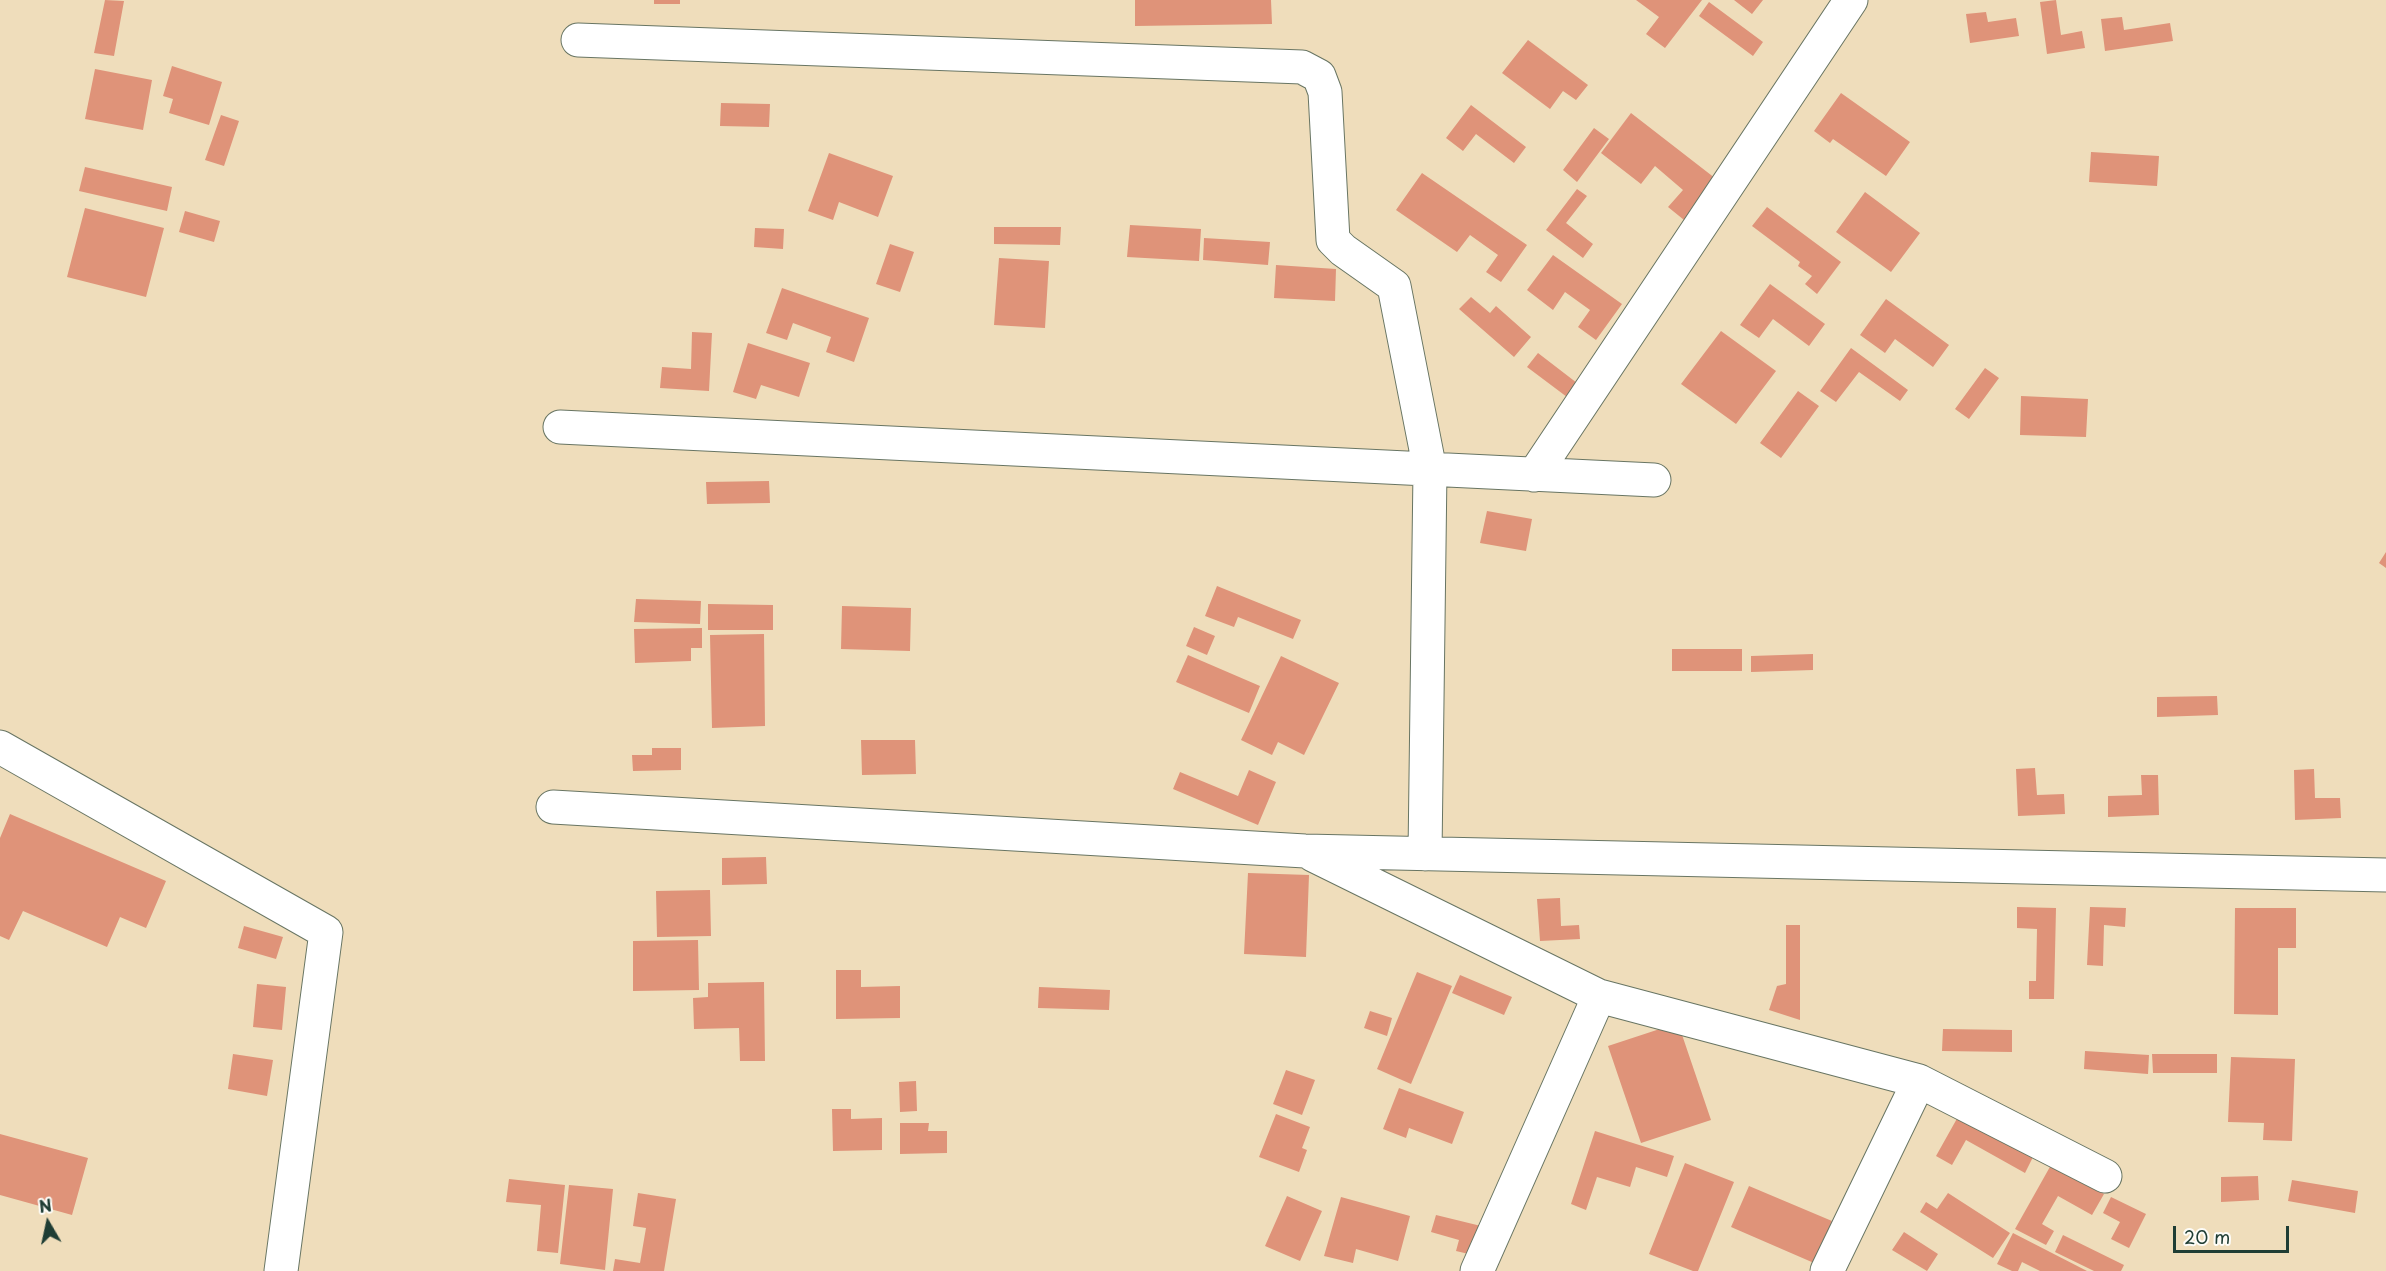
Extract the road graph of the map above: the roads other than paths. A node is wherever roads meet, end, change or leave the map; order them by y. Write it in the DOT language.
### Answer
graph roads {
  1 [pos="1851,0"];
  2 [pos="578,40"];
  3 [pos="560,428"];
  4 [pos="1430,471"];
  5 [pos="1534,475"];
  6 [pos="1654,480"];
  7 [pos="0,747"];
  8 [pos="553,807"];
  9 [pos="1305,851"];
  10 [pos="1425,854"];
  11 [pos="2386,875"];
  12 [pos="1599,996"];
  13 [pos="1919,1081"];
  14 [pos="2105,1176"];
  15 [pos="281,1271"];
  16 [pos="1477,1271"];
  17 [pos="1827,1271"];
  1 -- 5 [label="street"];
  2 -- 4 [label="street"];
  3 -- 4 [label="street"];
  4 -- 5 [label="street"];
  4 -- 10 [label="street"];
  5 -- 6 [label="street"];
  7 -- 15 [label="street"];
  8 -- 9 [label="street"];
  9 -- 10 [label="street"];
  9 -- 12 [label="street"];
  10 -- 11 [label="street"];
  12 -- 13 [label="street"];
  12 -- 16 [label="street"];
  13 -- 14 [label="street"];
  13 -- 17 [label="street"];
}
